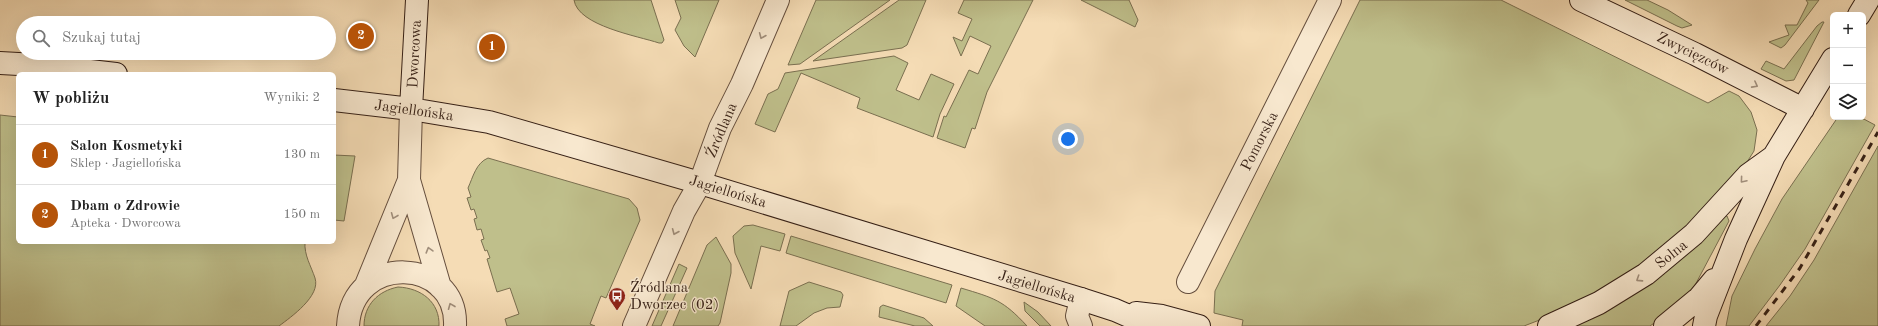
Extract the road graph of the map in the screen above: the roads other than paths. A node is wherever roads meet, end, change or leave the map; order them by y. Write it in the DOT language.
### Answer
graph roads {
  1 [pos="418,0"];
  2 [pos="778,0"];
  3 [pos="1330,0"];
  4 [pos="1581,0"];
  5 [pos="1868,0"];
  6 [pos="1861,12"];
  7 [pos="0,63"];
  8 [pos="1830,64"];
  9 [pos="98,72"];
  10 [pos="336,100"];
  11 [pos="411,109"];
  12 [pos="1803,109"];
  13 [pos="1774,156"];
  14 [pos="409,180"];
  15 [pos="700,183"];
  16 [pos="1724,268"];
  17 [pos="1188,282"];
  18 [pos="366,285"];
  19 [pos="440,288"];
  20 [pos="1081,299"];
  21 [pos="1115,310"];
  22 [pos="349,318"];
  23 [pos="333,326"];
  24 [pos="455,326"];
  25 [pos="634,326"];
  26 [pos="1081,326"];
  27 [pos="1152,326"];
  28 [pos="1199,326"];
  29 [pos="1549,326"];
  30 [pos="1665,326"];
  31 [pos="1704,326"];
  1 -- 11 [label="street, Dworcowa"];
  2 -- 15 [label="street, Źródlana, one-way"];
  3 -- 17 [label="street, Pomorska"];
  4 -- 12 [label="street, Zwycięzców, one-way"];
  5 -- 6 [label="street"];
  7 -- 9 [label="street"];
  8 -- 12 [label="street, Solna"];
  10 -- 11 [label="street, Jagiellońska"];
  11 -- 14 [label="street, Dworcowa"];
  11 -- 15 [label="street, Jagiellońska"];
  12 -- 13 [label="street, Solna"];
  13 -- 16 [label="street, Solna"];
  13 -- 29 [label="street, Solna, one-way"];
  14 -- 18 [label="street, Dworcowa, one-way"];
  19 -- 14 [label="street, Dworcowa, one-way"];
  15 -- 20 [label="street, Jagiellońska"];
  15 -- 25 [label="street, Źródlana, one-way"];
  16 -- 30 [label="street, Solna"];
  16 -- 31 [label="street, Solna"];
  18 -- 19 [label="street"];
  18 -- 22 [label="street"];
  24 -- 19 [label="street, one-way"];
  20 -- 21 [label="street, Jagiellońska"];
  20 -- 26 [label="street"];
  21 -- 27 [label="street, Jagiellońska"];
  21 -- 28 [label="street, Jagiellońska"];
  22 -- 23 [label="street"];
}
